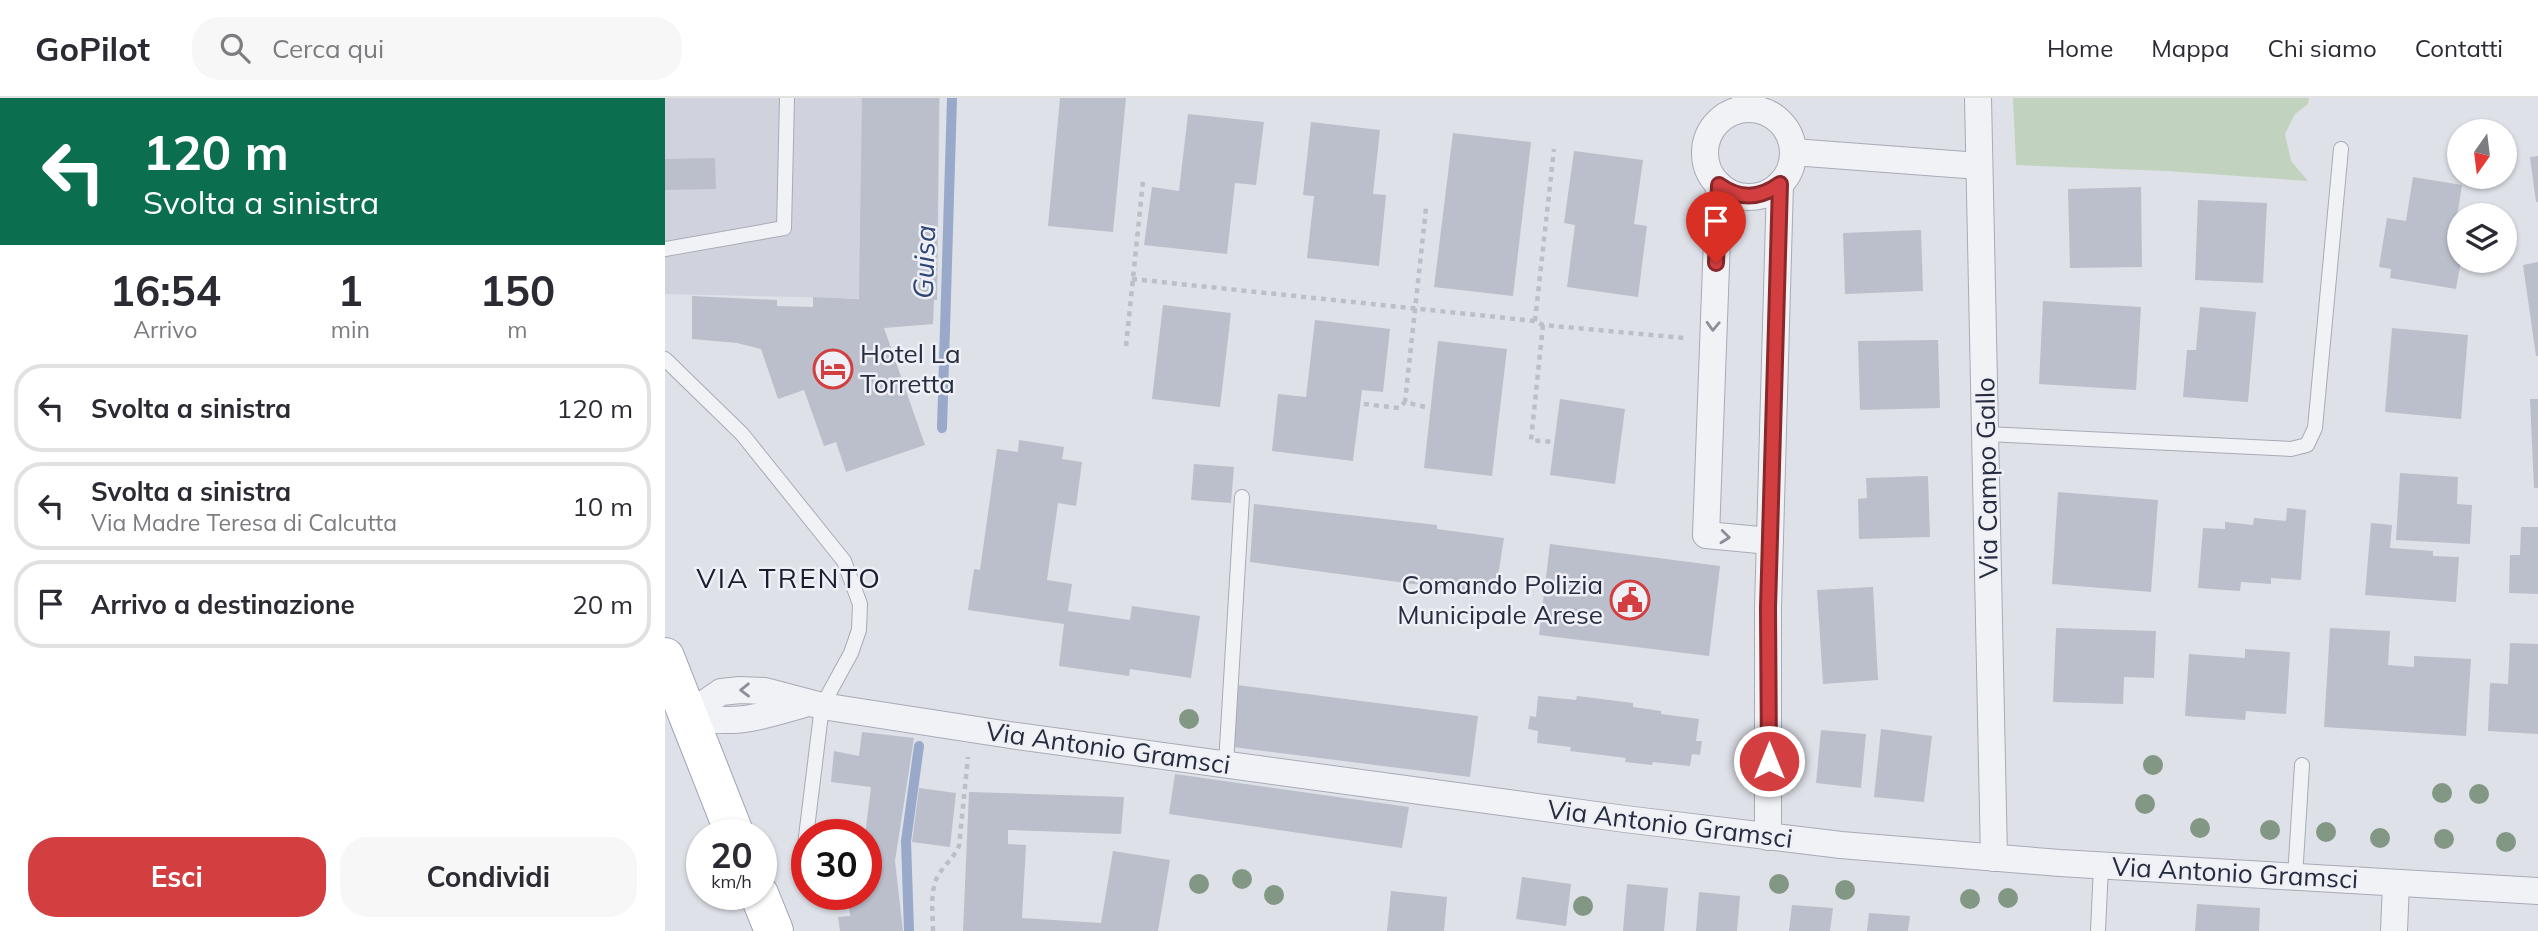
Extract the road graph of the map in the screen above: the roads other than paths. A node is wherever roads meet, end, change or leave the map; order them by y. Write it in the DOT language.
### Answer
graph roads {
  1 [pos="787,98"];
  2 [pos="1978,98"];
  3 [pos="2341,149"];
  4 [pos="1793,152"];
  5 [pos="1979,166"];
  6 [pos="1780,184"];
  7 [pos="1719,185"];
  8 [pos="665,249"];
  9 [pos="665,359"];
  10 [pos="1986,434"];
  11 [pos="1242,497"];
  12 [pos="1770,541"];
  13 [pos="665,657"];
  14 [pos="815,704"];
  15 [pos="687,715"];
  16 [pos="1226,764"];
  17 [pos="2302,765"];
  18 [pos="729,819"];
  19 [pos="807,819"];
  20 [pos="1768,836"];
  21 [pos="1994,858"];
  22 [pos="2101,866"];
  23 [pos="2295,877"];
  24 [pos="2396,883"];
  25 [pos="2538,891"];
  26 [pos="765,910"];
  27 [pos="774,931"];
  28 [pos="2098,931"];
  29 [pos="2394,931"];
  1 -- 8 [label="lane"];
  2 -- 5 [label="street, Via Campo Gallo"];
  3 -- 10 [label="lane"];
  4 -- 5 [label="street"];
  4 -- 6 [label="street"];
  4 -- 7 [label="street"];
  5 -- 10 [label="street, Via Campo Gallo"];
  6 -- 7 [label="street"];
  6 -- 12 [label="street"];
  7 -- 12 [label="street, one-way"];
  9 -- 14 [label="lane"];
  10 -- 21 [label="street, Via Campo Gallo"];
  11 -- 16 [label="lane"];
  12 -- 20 [label="street"];
  13 -- 15 [label="main road"];
  14 -- 15 [label="street, Via Antonio Gramsci"];
  14 -- 16 [label="street, Via Antonio Gramsci"];
  14 -- 19 [label="lane"];
  15 -- 18 [label="main road"];
  16 -- 20 [label="street, Via Antonio Gramsci"];
  17 -- 23 [label="lane"];
  20 -- 21 [label="street, Via Antonio Gramsci"];
  21 -- 22 [label="street, Via Antonio Gramsci"];
  22 -- 23 [label="street, Via Antonio Gramsci"];
  22 -- 28 [label="lane"];
  23 -- 24 [label="street, Via Antonio Gramsci"];
  24 -- 25 [label="street, Via Antonio Gramsci"];
  24 -- 29 [label="street"];
  26 -- 27 [label="main road"];
}
